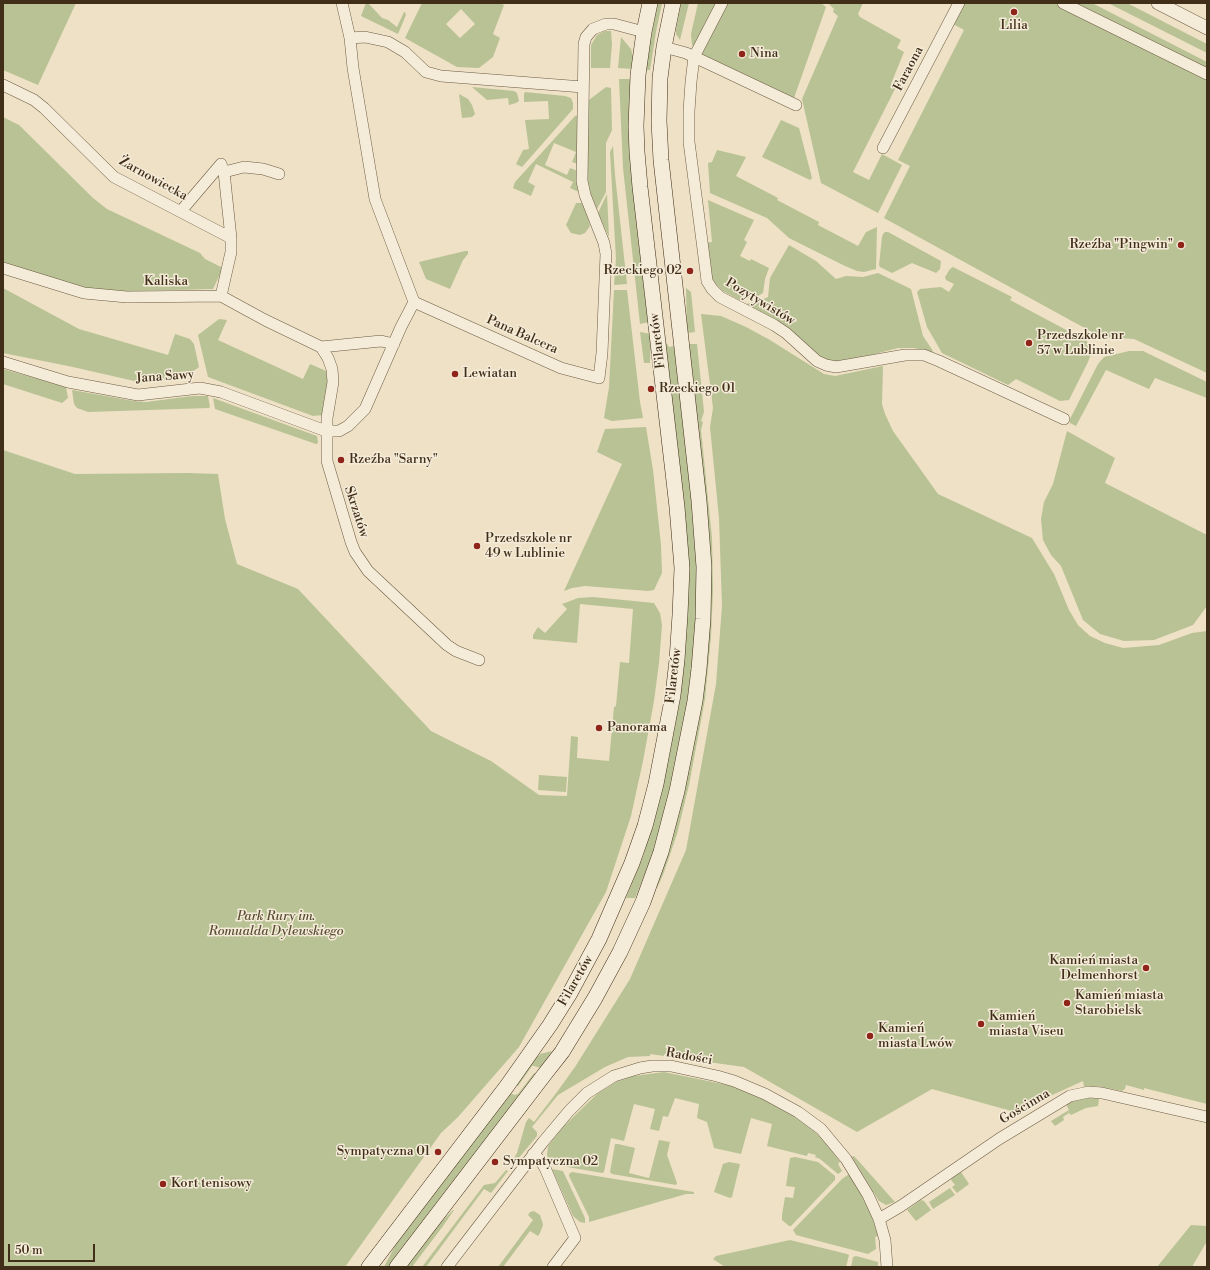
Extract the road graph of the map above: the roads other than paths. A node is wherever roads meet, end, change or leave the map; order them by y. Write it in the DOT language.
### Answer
graph roads {
  1 [pos="342,3"];
  2 [pos="650,3"];
  3 [pos="672,3"];
  4 [pos="722,3"];
  5 [pos="959,3"];
  6 [pos="1063,3"];
  7 [pos="1158,3"];
  8 [pos="1207,28"];
  9 [pos="644,32"];
  10 [pos="350,38"];
  11 [pos="664,46"];
  12 [pos="694,57"];
  13 [pos="1207,74"];
  14 [pos="3,85"];
  15 [pos="583,86"];
  16 [pos="796,104"];
  17 [pos="883,148"];
  18 [pos="224,172"];
  19 [pos="279,174"];
  20 [pos="181,211"];
  21 [pos="231,238"];
  22 [pos="3,268"];
  23 [pos="653,293"];
  24 [pos="221,296"];
  25 [pos="676,297"];
  26 [pos="414,302"];
  27 [pos="394,344"];
  28 [pos="321,347"];
  29 [pos="3,362"];
  30 [pos="1064,419"];
  31 [pos="326,431"];
  32 [pos="479,660"];
  33 [pos="1207,1117"];
  34 [pos="533,1154"];
  35 [pos="879,1219"];
  36 [pos="369,1267"];
  37 [pos="397,1267"];
  38 [pos="447,1267"];
  39 [pos="553,1267"];
  40 [pos="887,1267"];
  1 -- 10 [label="street"];
  2 -- 9 [label="main road, Filaretów"];
  3 -- 11 [label="main road, Filaretów"];
  4 -- 12 [label="street, Pozytywistów"];
  5 -- 17 [label="street, Faraona"];
  6 -- 13 [label="street"];
  7 -- 8 [label="street"];
  9 -- 15 [label="street, Pana Balcera"];
  9 -- 23 [label="main road, Filaretów"];
  10 -- 15 [label="street"];
  10 -- 26 [label="street"];
  11 -- 12 [label="street"];
  11 -- 25 [label="main road, Filaretów"];
  12 -- 16 [label="street"];
  12 -- 30 [label="street, Pozytywistów"];
  14 -- 20 [label="street, Żarnowiecka"];
  15 -- 26 [label="street, Pana Balcera"];
  18 -- 19 [label="street"];
  18 -- 20 [label="street"];
  18 -- 21 [label="street"];
  20 -- 21 [label="street, Żarnowiecka"];
  21 -- 24 [label="street"];
  22 -- 24 [label="street, Kaliska"];
  23 -- 25 [label="main road"];
  23 -- 36 [label="main road, Filaretów"];
  24 -- 28 [label="street, Kaliska"];
  25 -- 37 [label="main road, Filaretów"];
  26 -- 27 [label="street"];
  27 -- 28 [label="street"];
  27 -- 31 [label="street"];
  28 -- 31 [label="street"];
  29 -- 31 [label="street, Jana Sawy"];
  31 -- 32 [label="street, Skrzatów"];
  33 -- 35 [label="street, Gościnna"];
  34 -- 35 [label="street, Radości"];
  34 -- 38 [label="street, Radości"];
  34 -- 39 [label="street"];
  35 -- 40 [label="street, Radości"];
}
